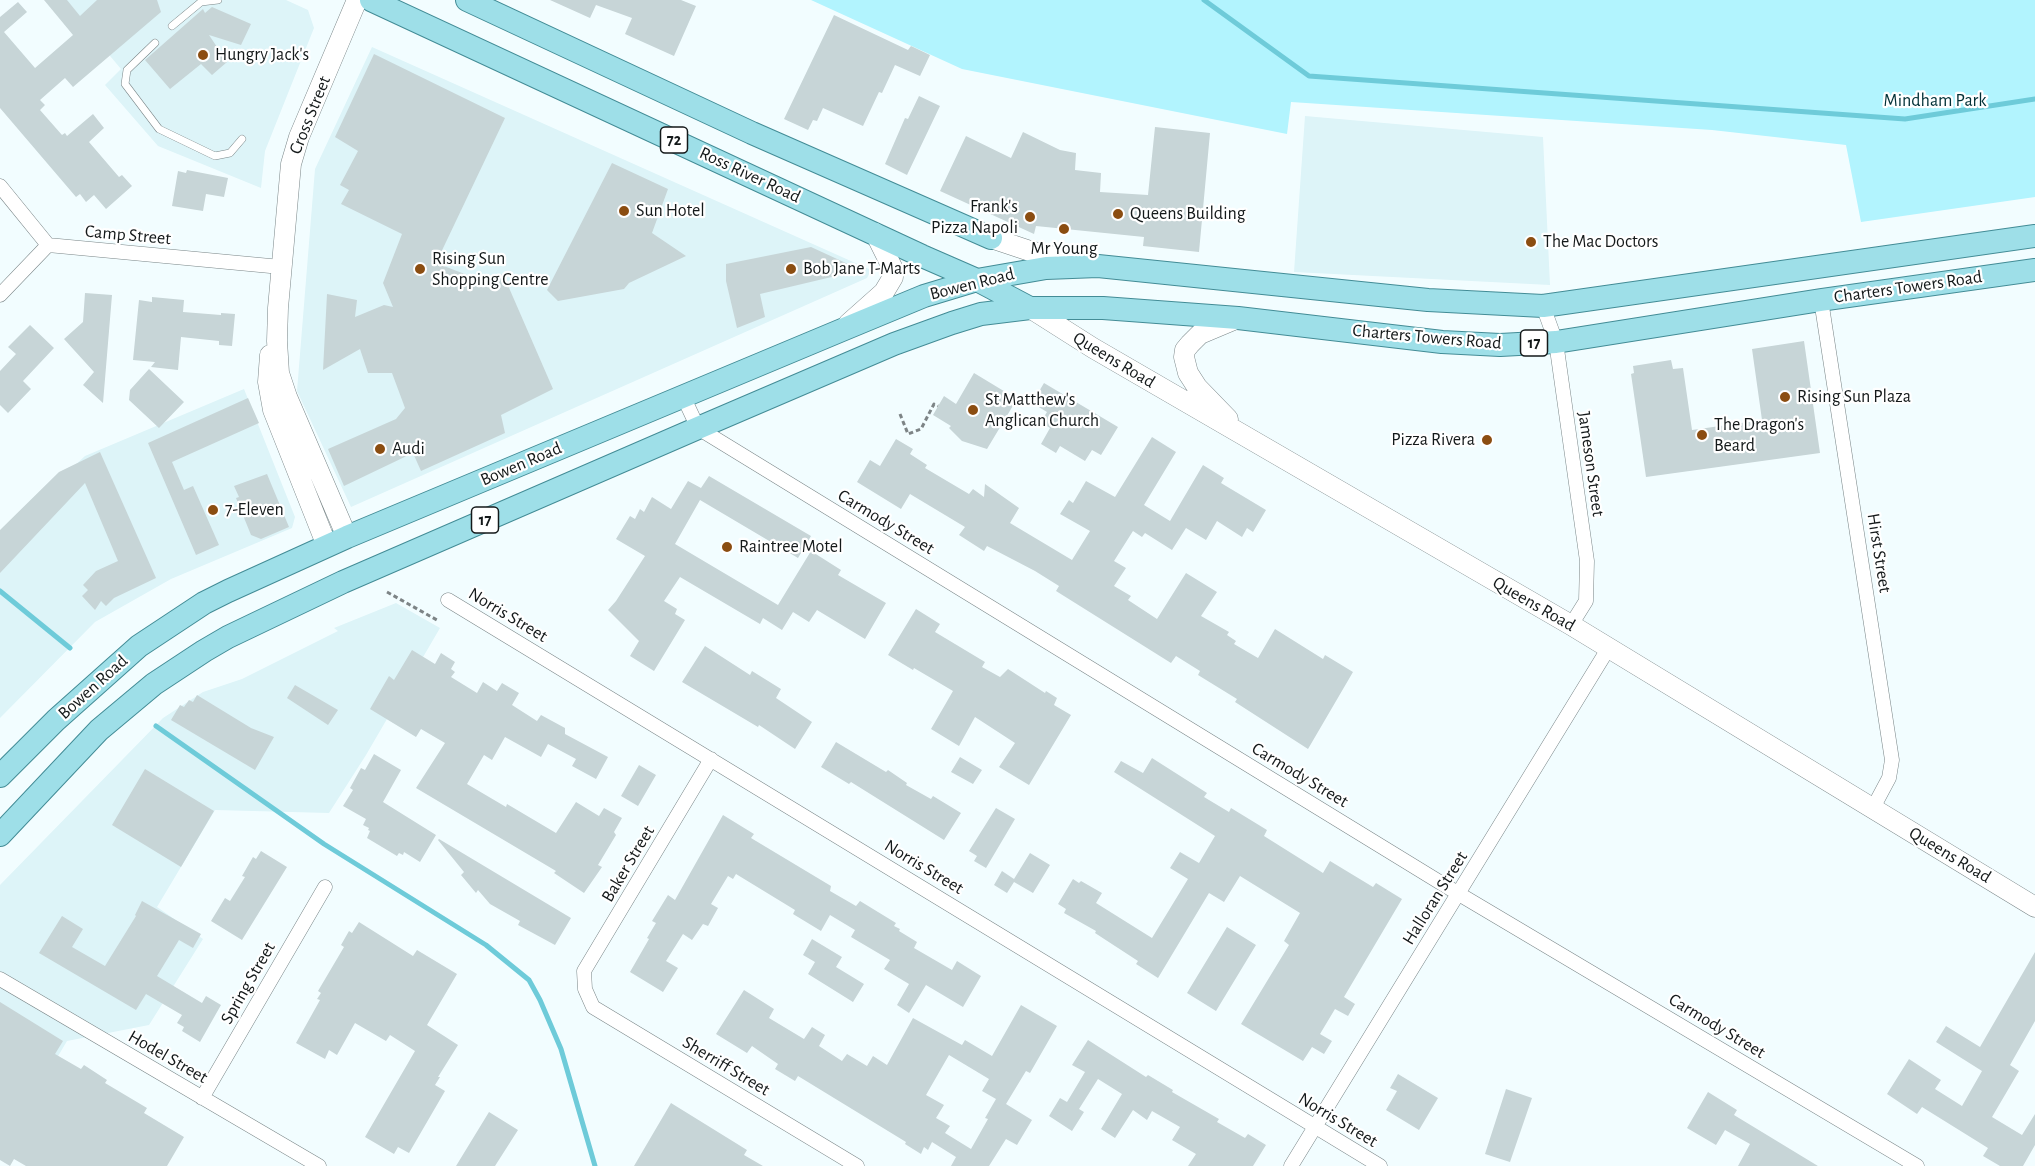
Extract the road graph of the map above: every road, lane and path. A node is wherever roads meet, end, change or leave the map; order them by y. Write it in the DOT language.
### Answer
graph roads {
  1 [pos="218,0"];
  2 [pos="357,0"];
  3 [pos="371,0"];
  4 [pos="467,0"];
  5 [pos="172,26"];
  6 [pos="154,43"];
  7 [pos="242,139"];
  8 [pos="0,186"];
  9 [pos="875,233"];
  10 [pos="2035,236"];
  11 [pos="991,238"];
  12 [pos="48,245"];
  13 [pos="1098,266"];
  14 [pos="281,267"];
  15 [pos="2035,270"];
  16 [pos="977,280"];
  17 [pos="0,295"];
  18 [pos="1821,300"];
  19 [pos="1542,306"];
  20 [pos="1030,308"];
  21 [pos="1238,318"];
  22 [pos="842,330"];
  23 [pos="1556,342"];
  24 [pos="683,396"];
  25 [pos="938,406"];
  26 [pos="900,414"];
  27 [pos="698,428"];
  28 [pos="1250,439"];
  29 [pos="337,542"];
  30 [pos="352,578"];
  31 [pos="387,592"];
  32 [pos="448,600"];
  33 [pos="436,620"];
  34 [pos="1571,625"];
  35 [pos="1608,649"];
  36 [pos="711,759"];
  37 [pos="0,776"];
  38 [pos="1873,808"];
  39 [pos="0,835"];
  40 [pos="325,887"];
  41 [pos="1459,894"];
  42 [pos="2035,907"];
  43 [pos="0,979"];
  44 [pos="585,989"];
  45 [pos="202,1098"];
  46 [pos="1314,1127"];
  47 [pos="319,1166"];
  48 [pos="857,1166"];
  49 [pos="1291,1166"];
  50 [pos="1380,1166"];
  51 [pos="1917,1166"];
  1 -- 5 [label="lane"];
  2 -- 14 [label="street, Cross Street"];
  3 -- 9 [label="main road, Ross River Road / 72"];
  4 -- 11 [label="main road, 72"];
  6 -- 7 [label="lane"];
  8 -- 12 [label="street"];
  9 -- 16 [label="main road, Ross River Road / 72"];
  9 -- 22 [label="street"];
  10 -- 19 [label="main road, Charters Towers Road / 17"];
  11 -- 13 [label="street"];
  12 -- 14 [label="street, Camp Street"];
  12 -- 17 [label="street"];
  13 -- 16 [label="main road, Bowen Road / 17"];
  13 -- 19 [label="main road, Charters Towers Road / 17"];
  14 -- 29 [label="street, Cross Street"];
  15 -- 18 [label="main road, Charters Towers Road / 17"];
  16 -- 20 [label="main road, Ross River Road"];
  16 -- 22 [label="main road, Bowen Road / 17"];
  18 -- 23 [label="main road, Charters Towers Road / 17"];
  18 -- 38 [label="street, Hirst Street"];
  19 -- 23 [label="street, Jameson Street"];
  20 -- 21 [label="main road, Charters Towers Road / 17"];
  20 -- 27 [label="main road, Bowen Road / 17"];
  20 -- 28 [label="street, Queens Road"];
  21 -- 23 [label="main road, Charters Towers Road / 17"];
  21 -- 28 [label="street"];
  22 -- 24 [label="main road, Bowen Road / 17"];
  23 -- 34 [label="street, Jameson Street"];
  24 -- 27 [label="street"];
  24 -- 29 [label="main road, Bowen Road / 17"];
  25 -- 26 [label="path"];
  27 -- 30 [label="main road, Bowen Road / 17"];
  27 -- 41 [label="street, Carmody Street"];
  28 -- 34 [label="street, Queens Road"];
  29 -- 30 [label="main road"];
  29 -- 37 [label="main road, Bowen Road / 17"];
  30 -- 39 [label="main road, Bowen Road / 17"];
  31 -- 33 [label="path"];
  32 -- 36 [label="street, Norris Street"];
  34 -- 35 [label="street, Queens Road"];
  35 -- 38 [label="street, Queens Road"];
  35 -- 41 [label="street, Halloran Street"];
  36 -- 44 [label="street, Baker Street"];
  36 -- 46 [label="street, Norris Street"];
  38 -- 42 [label="street, Queens Road"];
  40 -- 45 [label="street, Spring Street"];
  41 -- 46 [label="street, Halloran Street"];
  41 -- 51 [label="street, Carmody Street"];
  43 -- 45 [label="street, Hodel Street"];
  44 -- 48 [label="street, Sherriff Street"];
  45 -- 47 [label="street, Hodel Street"];
  46 -- 49 [label="street, Halloran Street"];
  46 -- 50 [label="street, Norris Street"];
}
